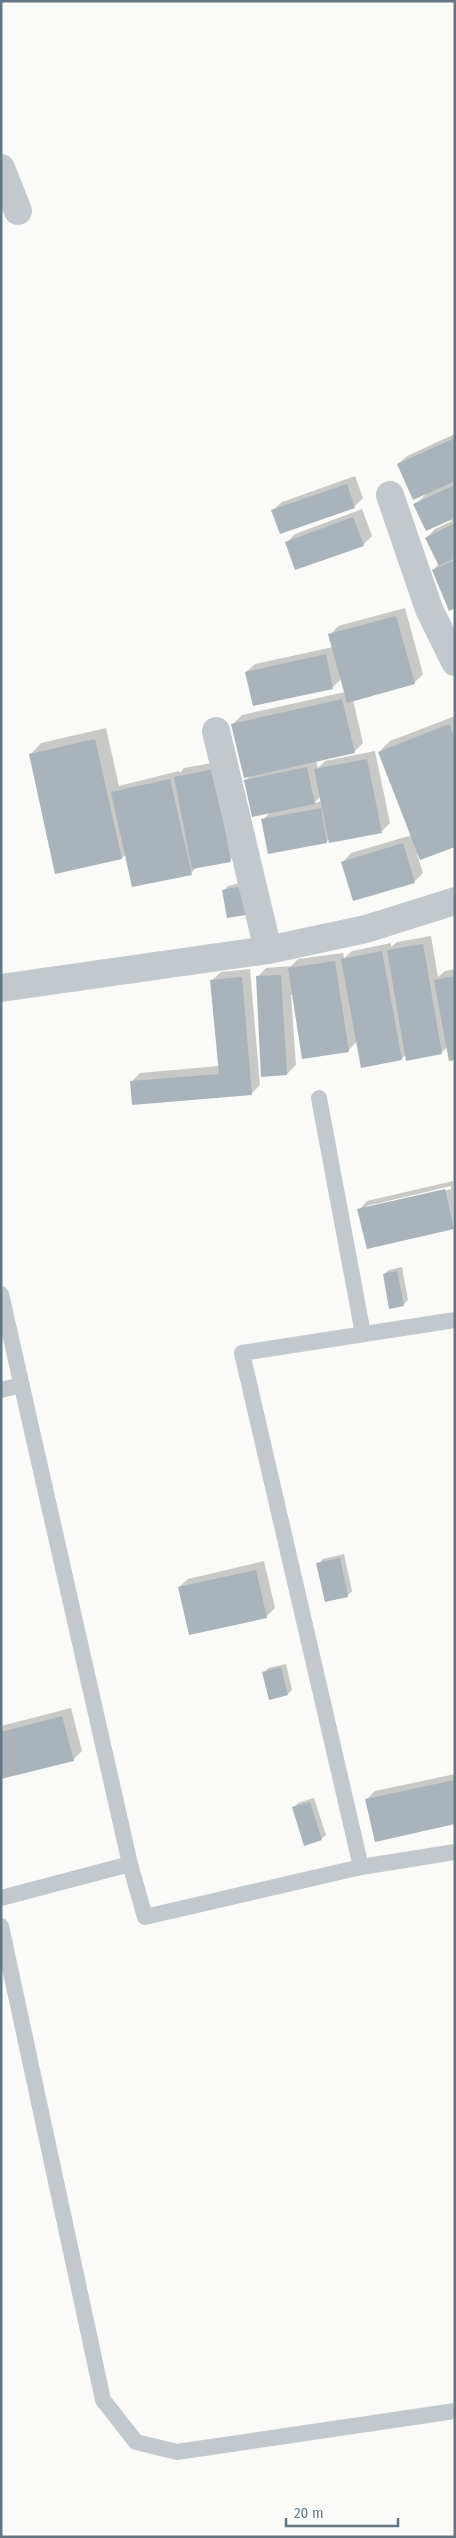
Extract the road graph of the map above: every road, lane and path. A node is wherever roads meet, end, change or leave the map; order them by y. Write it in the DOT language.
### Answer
graph roads {
  1 [pos="1,168"];
  2 [pos="18,211"];
  3 [pos="390,495"];
  4 [pos="455,662"];
  5 [pos="216,731"];
  6 [pos="455,901"];
  7 [pos="268,950"];
  8 [pos="1,988"];
  9 [pos="319,1098"];
  10 [pos="1,1294"];
  11 [pos="455,1320"];
  12 [pos="363,1334"];
  13 [pos="22,1385"];
  14 [pos="1,1390"];
  15 [pos="455,1852"];
  16 [pos="130,1864"];
  17 [pos="361,1867"];
  18 [pos="1,1898"];
  19 [pos="1,1926"];
  20 [pos="455,2411"];
  1 -- 2 [label="street"];
  3 -- 4 [label="street"];
  5 -- 7 [label="street"];
  6 -- 7 [label="street"];
  7 -- 8 [label="street"];
  9 -- 12 [label="lane"];
  10 -- 13 [label="lane"];
  11 -- 12 [label="lane"];
  12 -- 17 [label="lane"];
  13 -- 14 [label="lane"];
  13 -- 16 [label="lane"];
  15 -- 17 [label="lane"];
  16 -- 17 [label="lane"];
  16 -- 18 [label="lane"];
  19 -- 20 [label="lane"];
}
